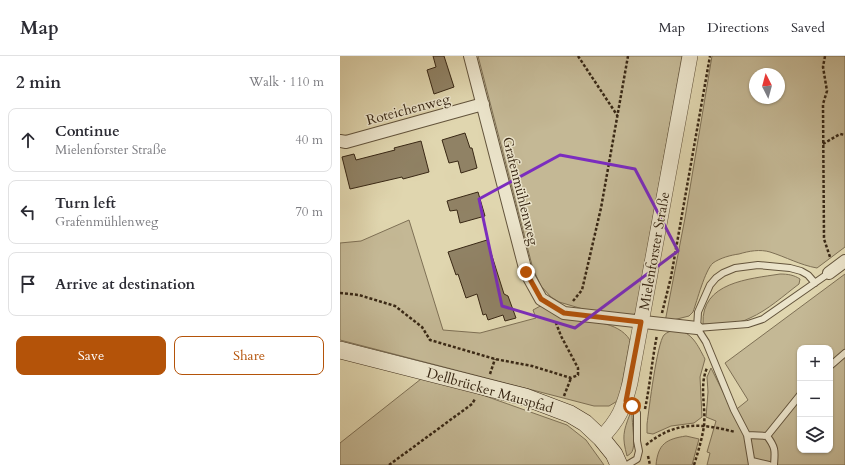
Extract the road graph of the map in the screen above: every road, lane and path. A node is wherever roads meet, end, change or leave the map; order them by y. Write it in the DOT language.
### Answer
graph roads {
  1 [pos="470,56"];
  2 [pos="578,56"];
  3 [pos="628,56"];
  4 [pos="690,56"];
  5 [pos="710,56"];
  6 [pos="825,56"];
  7 [pos="483,104"];
  8 [pos="617,115"];
  9 [pos="845,135"];
  10 [pos="340,142"];
  11 [pos="823,144"];
  12 [pos="845,261"];
  13 [pos="832,271"];
  14 [pos="815,283"];
  15 [pos="340,293"];
  16 [pos="553,306"];
  17 [pos="641,322"];
  18 [pos="659,324"];
  19 [pos="697,328"];
  20 [pos="340,350"];
  21 [pos="845,353"];
  22 [pos="712,359"];
  23 [pos="833,363"];
  24 [pos="571,378"];
  25 [pos="479,393"];
  26 [pos="797,399"];
  27 [pos="626,401"];
  28 [pos="559,409"];
  29 [pos="645,410"];
  30 [pos="704,426"];
  31 [pos="747,435"];
  32 [pos="767,436"];
  33 [pos="645,437"];
  34 [pos="601,438"];
  35 [pos="646,445"];
  36 [pos="752,463"];
  37 [pos="389,465"];
  38 [pos="619,465"];
  39 [pos="627,465"];
  40 [pos="650,465"];
  41 [pos="694,465"];
  42 [pos="769,465"];
  43 [pos="774,465"];
  1 -- 7 [label="street, Grafenmühlenweg"];
  2 -- 8 [label="path"];
  3 -- 8 [label="path"];
  4 -- 17 [label="street, Mielenforster Straße"];
  5 -- 18 [label="path"];
  6 -- 11 [label="path"];
  7 -- 10 [label="street, Roteichenweg"];
  7 -- 16 [label="street, Grafenmühlenweg"];
  8 -- 16 [label="path"];
  9 -- 11 [label="path"];
  11 -- 13 [label="path"];
  12 -- 13 [label="street"];
  13 -- 14 [label="lane"];
  14 -- 19 [label="lane"];
  14 -- 19 [label="lane"];
  15 -- 24 [label="path"];
  16 -- 17 [label="street, Grafenmühlenweg"];
  16 -- 24 [label="path"];
  17 -- 18 [label="street, Grafenmühlenweg"];
  17 -- 27 [label="street, Mielenforster Straße"];
  18 -- 19 [label="street, Grafenmühlenweg"];
  18 -- 29 [label="path"];
  19 -- 22 [label="lane"];
  20 -- 28 [label="main road, Dellbrücker Mauspfad"];
  21 -- 23 [label="lane"];
  22 -- 30 [label="path"];
  22 -- 31 [label="lane"];
  24 -- 28 [label="path"];
  25 -- 37 [label="path"];
  26 -- 32 [label="lane"];
  27 -- 34 [label="street, Mielenforster Straße"];
  27 -- 39 [label="lane"];
  28 -- 34 [label="main road, Dellbrücker Mauspfad"];
  30 -- 31 [label="path"];
  30 -- 35 [label="path"];
  30 -- 41 [label="path"];
  31 -- 32 [label="lane"];
  31 -- 36 [label="lane"];
  32 -- 43 [label="lane"];
  33 -- 35 [label="path"];
  34 -- 38 [label="main road, Dellbrücker Mauspfad"];
  35 -- 40 [label="path"];
  36 -- 42 [label="lane"];
}
